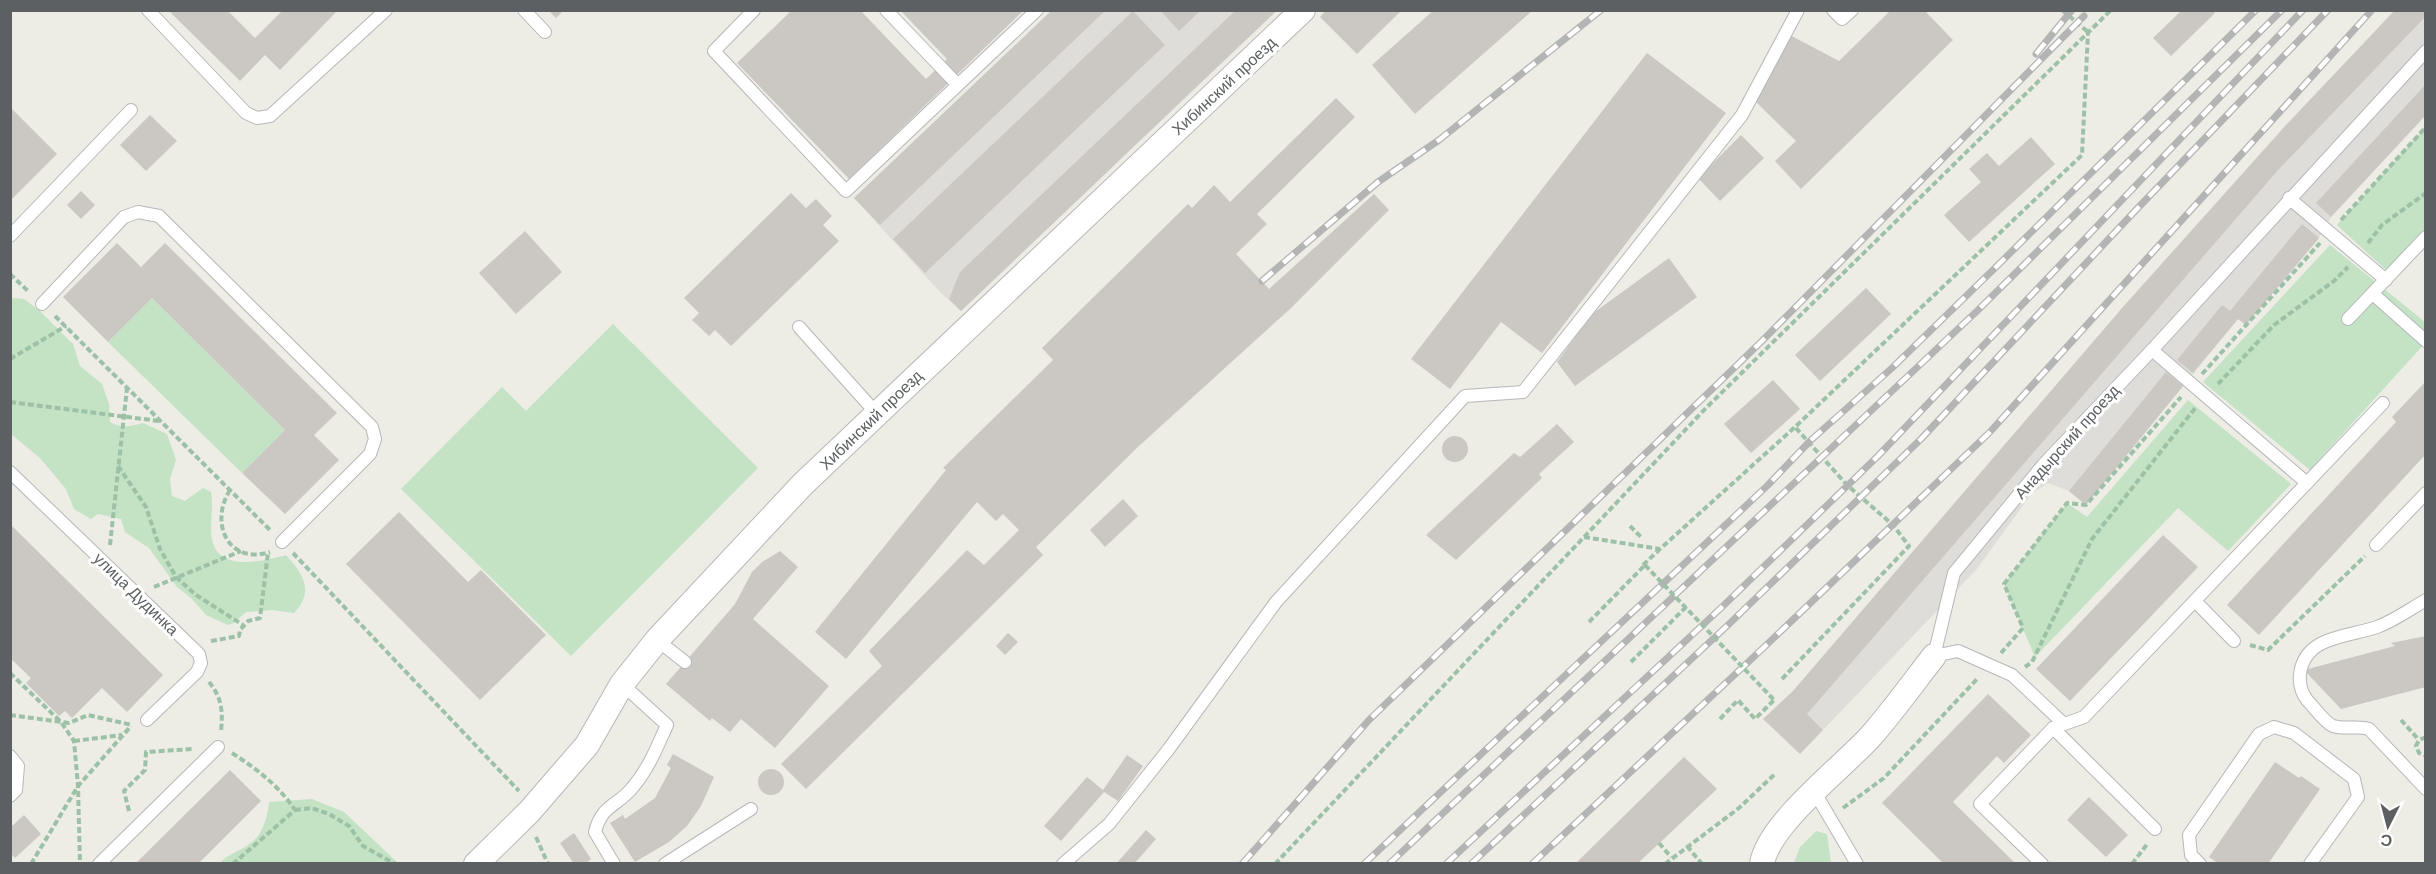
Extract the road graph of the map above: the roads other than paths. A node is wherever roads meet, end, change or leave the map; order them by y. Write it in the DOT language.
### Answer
graph roads {
  1 [pos="148,10"];
  2 [pos="386,10"];
  3 [pos="524,10"];
  4 [pos="754,10"];
  5 [pos="886,10"];
  6 [pos="1037,10"];
  7 [pos="1304,10"];
  8 [pos="1798,10"];
  9 [pos="1833,10"];
  10 [pos="1852,10"];
  11 [pos="545,32"];
  12 [pos="2426,51"];
  13 [pos="957,84"];
  14 [pos="131,110"];
  15 [pos="2289,198"];
  16 [pos="10,236"];
  17 [pos="2426,237"];
  18 [pos="2386,280"];
  19 [pos="2373,294"];
  20 [pos="42,304"];
  21 [pos="2349,320"];
  22 [pos="799,327"];
  23 [pos="2426,341"];
  24 [pos="2152,350"];
  25 [pos="2383,403"];
  26 [pos="878,415"];
  27 [pos="10,472"];
  28 [pos="2307,483"];
  29 [pos="2426,493"];
  30 [pos="282,542"];
  31 [pos="2376,545"];
  32 [pos="2426,600"];
  33 [pos="2195,601"];
  34 [pos="657,640"];
  35 [pos="2234,641"];
  36 [pos="1934,656"];
  37 [pos="685,662"];
  38 [pos="622,684"];
  39 [pos="147,720"];
  40 [pos="2059,726"];
  41 [pos="218,747"];
  42 [pos="10,756"];
  43 [pos="2426,789"];
  44 [pos="1814,791"];
  45 [pos="10,796"];
  46 [pos="751,808"];
  47 [pos="2155,829"];
  48 [pos="99,864"];
  49 [pos="477,864"];
  50 [pos="614,864"];
  51 [pos="665,864"];
  52 [pos="1063,864"];
  53 [pos="1762,864"];
  54 [pos="1857,864"];
  55 [pos="2042,864"];
  56 [pos="2200,864"];
  57 [pos="2310,864"];
  1 -- 2 [label="lane"];
  3 -- 11 [label="lane"];
  4 -- 13 [label="lane"];
  5 -- 13 [label="lane"];
  6 -- 13 [label="lane"];
  7 -- 26 [label="street, Хибинский проезд"];
  8 -- 52 [label="lane"];
  9 -- 10 [label="lane"];
  12 -- 15 [label="lane, Анадырский проезд"];
  14 -- 16 [label="lane"];
  15 -- 18 [label="lane"];
  15 -- 24 [label="lane, Анадырский проезд"];
  17 -- 18 [label="lane"];
  18 -- 19 [label="lane"];
  19 -- 21 [label="lane"];
  19 -- 23 [label="lane"];
  20 -- 30 [label="lane"];
  22 -- 26 [label="lane"];
  24 -- 28 [label="lane"];
  24 -- 36 [label="lane, Анадырский проезд"];
  25 -- 28 [label="lane"];
  26 -- 34 [label="street, Хибинский проезд"];
  27 -- 39 [label="lane, улица Дудинка"];
  28 -- 33 [label="lane"];
  29 -- 31 [label="lane"];
  32 -- 43 [label="lane"];
  33 -- 35 [label="lane"];
  33 -- 40 [label="lane"];
  34 -- 37 [label="lane"];
  34 -- 38 [label="street, Хибинский проезд"];
  36 -- 40 [label="lane"];
  36 -- 44 [label="street, Анадырский проезд"];
  38 -- 49 [label="street, Хибинский проезд"];
  38 -- 50 [label="lane"];
  40 -- 47 [label="lane"];
  40 -- 55 [label="lane"];
  41 -- 48 [label="lane"];
  42 -- 45 [label="lane"];
  44 -- 53 [label="street, Анадырский проезд"];
  44 -- 54 [label="lane"];
  46 -- 51 [label="lane"];
  56 -- 57 [label="lane"];
}
